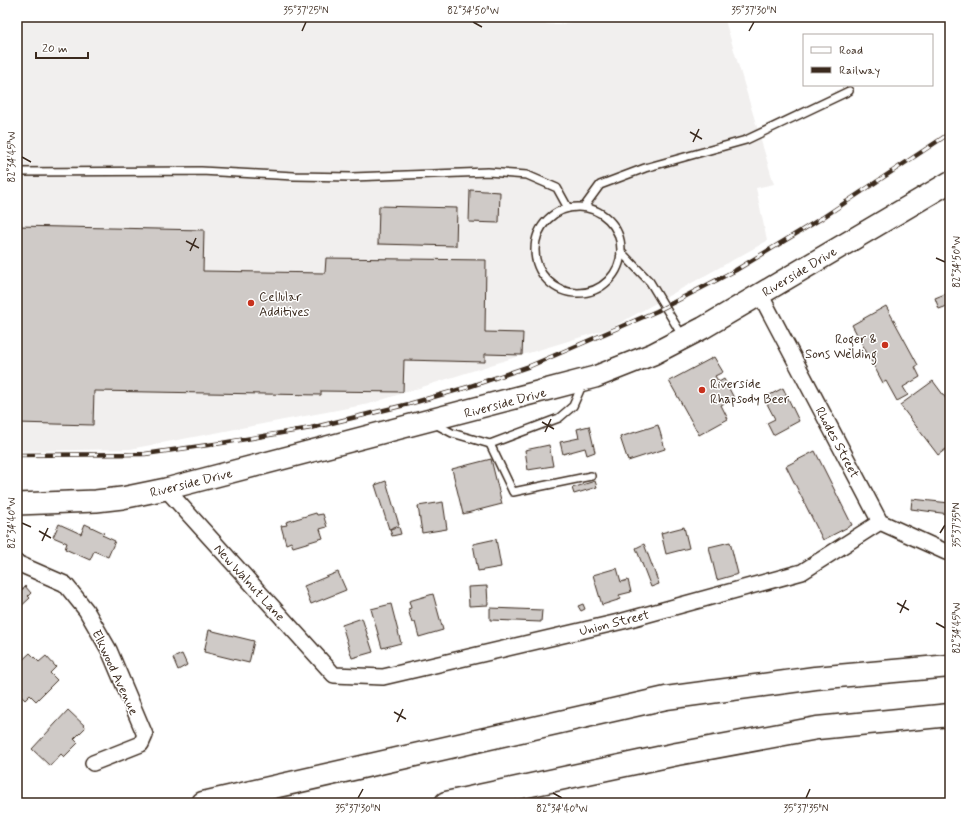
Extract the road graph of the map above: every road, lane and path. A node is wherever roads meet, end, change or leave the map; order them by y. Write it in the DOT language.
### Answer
graph roads {
  1 [pos="849,91"];
  2 [pos="17,172"];
  3 [pos="950,182"];
  4 [pos="584,207"];
  5 [pos="568,208"];
  6 [pos="621,252"];
  7 [pos="760,294"];
  8 [pos="684,338"];
  9 [pos="584,380"];
  10 [pos="430,421"];
  11 [pos="490,444"];
  12 [pos="591,476"];
  13 [pos="166,489"];
  14 [pos="17,504"];
  15 [pos="880,522"];
  16 [pos="950,553"];
  17 [pos="17,563"];
  18 [pos="950,666"];
  19 [pos="334,675"];
  20 [pos="950,715"];
  21 [pos="93,763"];
  22 [pos="204,803"];
  23 [pos="446,803"];
  1 -- 4 [label="lane"];
  2 -- 5 [label="lane"];
  3 -- 7 [label="main road, Riverside Drive"];
  4 -- 5 [label="lane"];
  4 -- 6 [label="lane"];
  5 -- 6 [label="lane"];
  6 -- 8 [label="lane"];
  7 -- 8 [label="main road, Riverside Drive"];
  7 -- 15 [label="street, Rhodes Street"];
  8 -- 9 [label="main road, Riverside Drive"];
  9 -- 10 [label="main road, Riverside Drive"];
  9 -- 11 [label="lane"];
  10 -- 11 [label="lane"];
  10 -- 13 [label="main road, Riverside Drive"];
  11 -- 12 [label="lane"];
  13 -- 14 [label="main road, Riverside Drive"];
  13 -- 19 [label="street, New Walnut Lane"];
  15 -- 16 [label="street"];
  15 -- 19 [label="street, Union Street"];
  17 -- 21 [label="street, Elkwood Avenue"];
  18 -- 22 [label="highway"];
  20 -- 23 [label="highway"];
}
